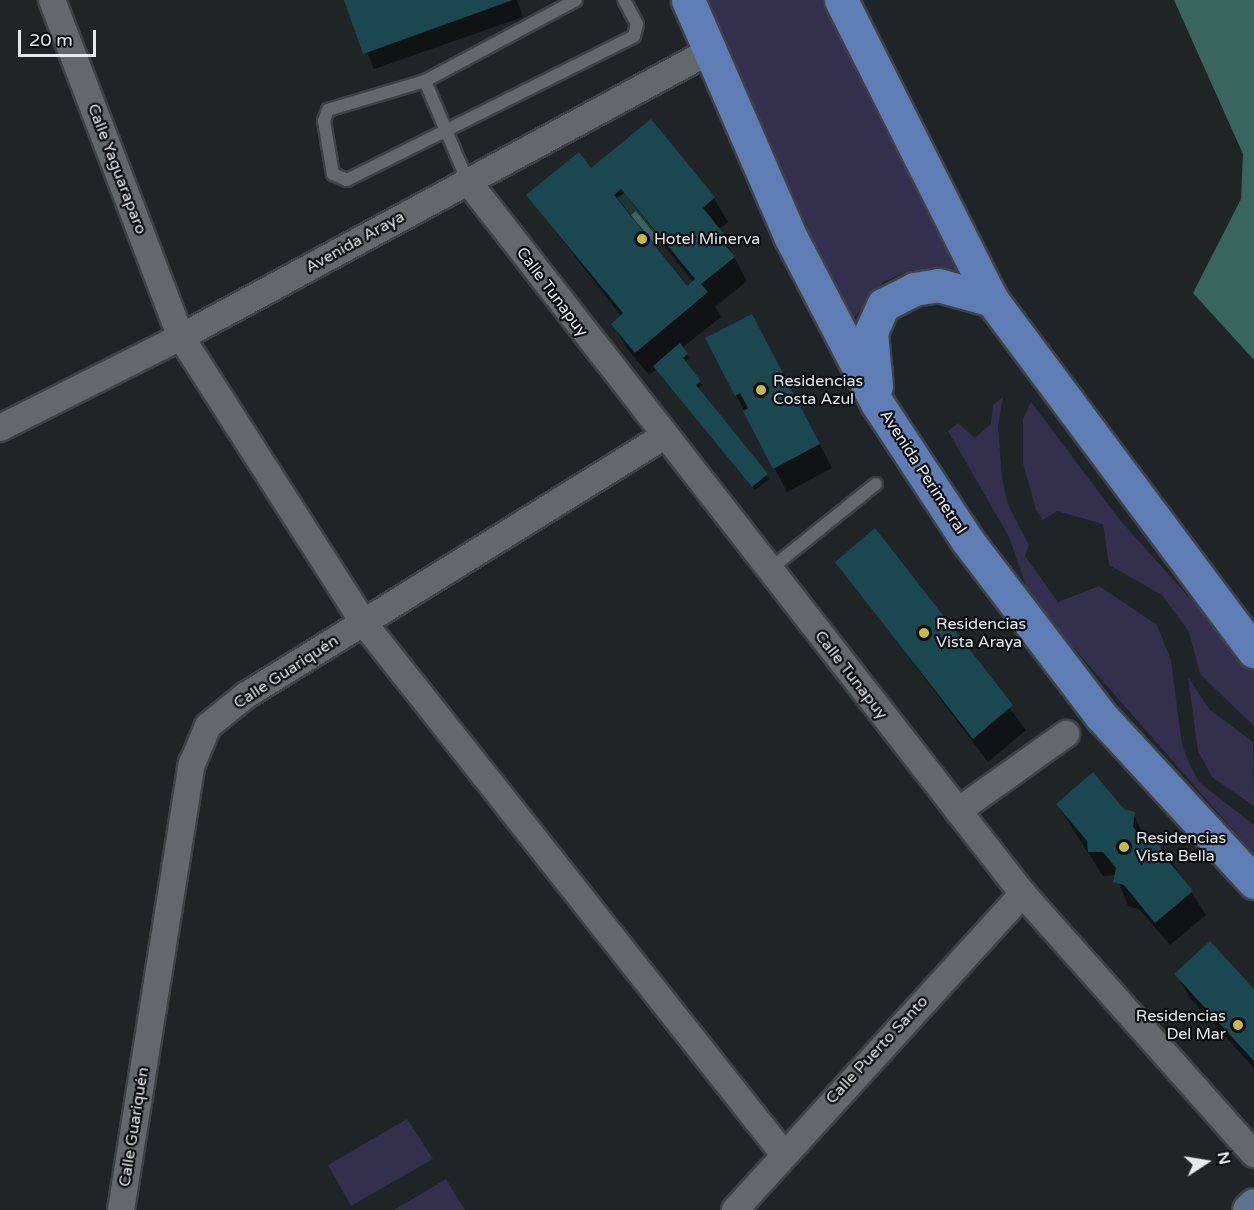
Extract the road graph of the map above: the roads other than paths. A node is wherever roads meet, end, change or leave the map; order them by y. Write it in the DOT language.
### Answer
graph roads {
  1 [pos="52,0"];
  2 [pos="576,0"];
  3 [pos="624,0"];
  4 [pos="688,0"];
  5 [pos="842,0"];
  6 [pos="708,52"];
  7 [pos="425,81"];
  8 [pos="445,128"];
  9 [pos="467,180"];
  10 [pos="992,300"];
  11 [pos="181,337"];
  12 [pos="877,403"];
  13 [pos="0,428"];
  14 [pos="662,437"];
  15 [pos="876,484"];
  16 [pos="768,571"];
  17 [pos="363,622"];
  18 [pos="1254,651"];
  19 [pos="1066,734"];
  20 [pos="958,811"];
  21 [pos="1254,882"];
  22 [pos="1023,894"];
  23 [pos="782,1152"];
  24 [pos="1254,1154"];
  25 [pos="1254,1205"];
  26 [pos="121,1210"];
  27 [pos="735,1210"];
  28 [pos="1249,1210"];
  1 -- 11 [label="street, Calle Yaguaraparo"];
  2 -- 7 [label="lane"];
  3 -- 8 [label="lane"];
  4 -- 6 [label="main road, Avenida Perimetral"];
  5 -- 10 [label="main road"];
  6 -- 9 [label="street, Avenida Araya"];
  6 -- 12 [label="main road, Avenida Perimetral"];
  7 -- 8 [label="lane"];
  7 -- 8 [label="lane"];
  8 -- 9 [label="lane"];
  9 -- 11 [label="street, Avenida Araya"];
  9 -- 14 [label="street, Calle Tunapuy"];
  10 -- 12 [label="main road"];
  10 -- 18 [label="main road"];
  11 -- 13 [label="street, Avenida Araya"];
  11 -- 17 [label="street, Calle Yaguaraparo"];
  12 -- 21 [label="main road, Avenida Perimetral"];
  14 -- 16 [label="street, Calle Tunapuy"];
  14 -- 17 [label="street, Calle Guariquén"];
  15 -- 16 [label="lane"];
  16 -- 20 [label="street, Calle Tunapuy"];
  17 -- 23 [label="street, Calle Yaguaraparo"];
  17 -- 26 [label="street, Calle Guariquén"];
  19 -- 20 [label="street"];
  20 -- 22 [label="street, Calle Tunapuy"];
  22 -- 23 [label="street, Calle Puerto Santo"];
  22 -- 24 [label="street, Calle Tunapuy"];
  23 -- 27 [label="street, Calle Puerto Santo"];
  25 -- 28 [label="street"];
}
